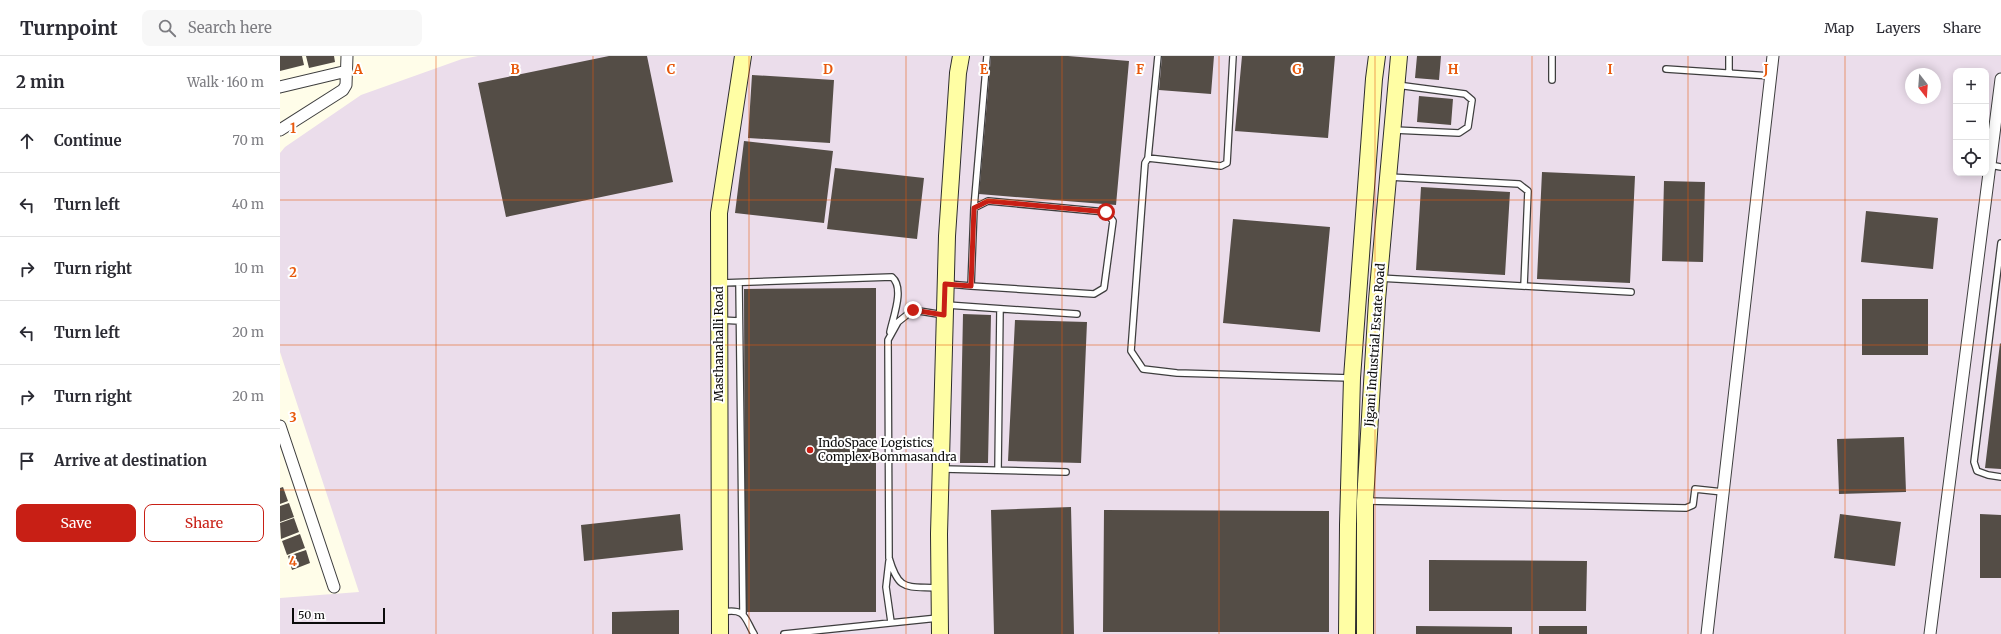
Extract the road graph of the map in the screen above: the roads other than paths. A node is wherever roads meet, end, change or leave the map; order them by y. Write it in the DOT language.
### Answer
graph roads {
  1 [pos="347,56"];
  2 [pos="742,56"];
  3 [pos="961,56"];
  4 [pos="987,56"];
  5 [pos="1158,56"];
  6 [pos="1233,56"];
  7 [pos="1377,56"];
  8 [pos="1399,56"];
  9 [pos="1552,56"];
  10 [pos="1729,56"];
  11 [pos="1773,56"];
  12 [pos="1666,69"];
  13 [pos="347,71"];
  14 [pos="1728,73"];
  15 [pos="1770,76"];
  16 [pos="2001,79"];
  17 [pos="1552,80"];
  18 [pos="1396,85"];
  19 [pos="280,87"];
  20 [pos="280,130"];
  21 [pos="1393,130"];
  22 [pos="1148,158"];
  23 [pos="1995,166"];
  24 [pos="1388,177"];
  25 [pos="974,208"];
  26 [pos="2001,243"];
  27 [pos="1379,278"];
  28 [pos="719,283"];
  29 [pos="739,283"];
  30 [pos="945,284"];
  31 [pos="971,286"];
  32 [pos="1524,286"];
  33 [pos="1631,292"];
  34 [pos="1000,309"];
  35 [pos="945,310"];
  36 [pos="1077,314"];
  37 [pos="719,320"];
  38 [pos="739,321"];
  39 [pos="888,340"];
  40 [pos="1352,378"];
  41 [pos="280,426"];
  42 [pos="940,469"];
  43 [pos="998,470"];
  44 [pos="1066,472"];
  45 [pos="2001,477"];
  46 [pos="1724,492"];
  47 [pos="1365,501"];
  48 [pos="889,558"];
  49 [pos="334,586"];
  50 [pos="940,588"];
  51 [pos="720,612"];
  52 [pos="743,613"];
  53 [pos="940,617"];
  54 [pos="891,622"];
  55 [pos="720,634"];
  56 [pos="754,634"];
  57 [pos="784,634"];
  58 [pos="940,634"];
  59 [pos="1347,634"];
  60 [pos="1365,634"];
  61 [pos="1708,634"];
  62 [pos="1930,634"];
  1 -- 13 [label="street"];
  2 -- 28 [label="main road, Masthanahalli Road"];
  3 -- 30 [label="main road"];
  4 -- 25 [label="lane"];
  5 -- 22 [label="lane"];
  6 -- 22 [label="lane"];
  7 -- 40 [label="main road, Jigani Industrial Estate Road"];
  8 -- 18 [label="main road, Jigani Industrial Estate Road"];
  9 -- 17 [label="lane"];
  10 -- 14 [label="lane"];
  11 -- 15 [label="street"];
  12 -- 14 [label="lane"];
  13 -- 19 [label="street"];
  13 -- 20 [label="street"];
  14 -- 15 [label="lane"];
  15 -- 46 [label="street"];
  16 -- 23 [label="street"];
  18 -- 21 [label="main road, Jigani Industrial Estate Road"];
  18 -- 21 [label="lane"];
  21 -- 24 [label="main road, Jigani Industrial Estate Road"];
  22 -- 40 [label="lane"];
  23 -- 62 [label="street"];
  24 -- 27 [label="main road, Jigani Industrial Estate Road"];
  24 -- 32 [label="lane"];
  25 -- 31 [label="lane"];
  25 -- 31 [label="lane"];
  26 -- 45 [label="lane"];
  27 -- 32 [label="lane"];
  27 -- 47 [label="main road, Jigani Industrial Estate Road"];
  28 -- 29 [label="lane"];
  28 -- 37 [label="main road, Masthanahalli Road"];
  29 -- 38 [label="lane"];
  29 -- 39 [label="lane"];
  30 -- 31 [label="lane"];
  30 -- 35 [label="main road"];
  32 -- 33 [label="lane"];
  34 -- 35 [label="lane"];
  34 -- 36 [label="lane"];
  34 -- 43 [label="lane"];
  35 -- 39 [label="lane"];
  35 -- 42 [label="main road"];
  37 -- 38 [label="lane"];
  37 -- 51 [label="main road, Masthanahalli Road"];
  38 -- 52 [label="lane"];
  39 -- 48 [label="lane"];
  40 -- 59 [label="main road, Jigani Industrial Estate Road"];
  41 -- 49 [label="street"];
  42 -- 43 [label="lane"];
  42 -- 50 [label="main road"];
  43 -- 44 [label="lane"];
  46 -- 47 [label="lane"];
  46 -- 61 [label="street"];
  47 -- 60 [label="main road, Jigani Industrial Estate Road"];
  48 -- 50 [label="lane"];
  48 -- 54 [label="lane"];
  50 -- 53 [label="main road"];
  51 -- 52 [label="lane"];
  51 -- 55 [label="main road, Masthanahalli Road"];
  52 -- 56 [label="lane"];
  53 -- 54 [label="lane"];
  53 -- 58 [label="main road"];
  54 -- 57 [label="lane"];
}
